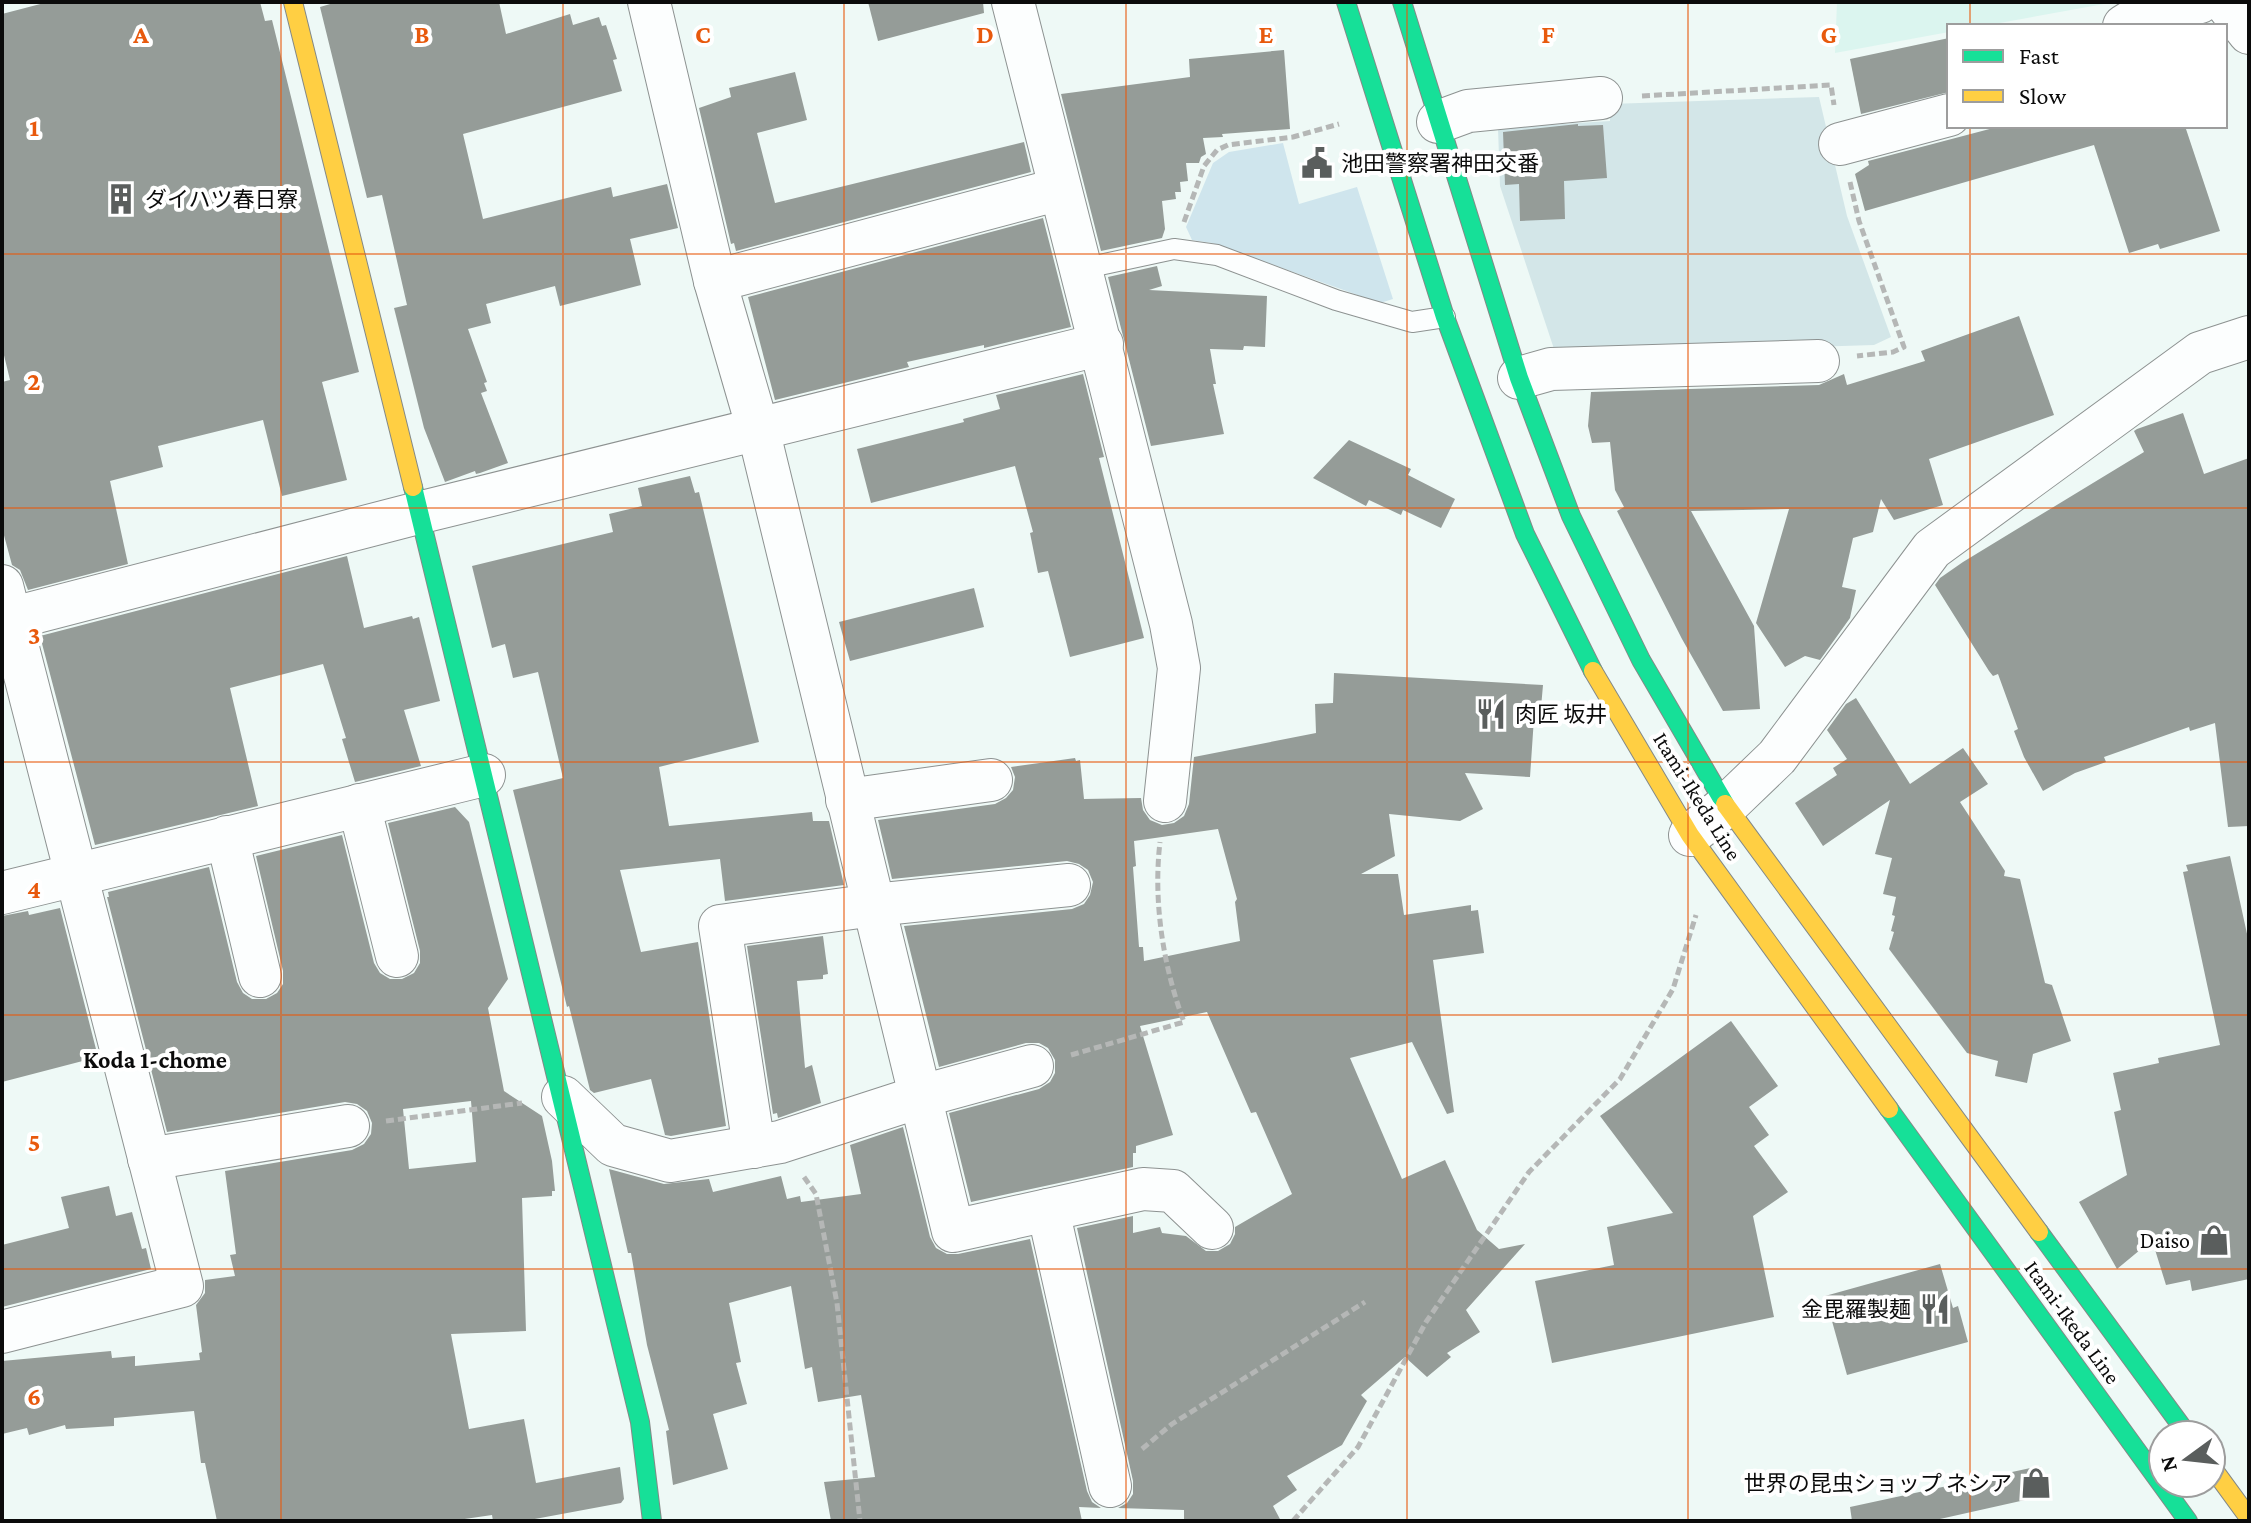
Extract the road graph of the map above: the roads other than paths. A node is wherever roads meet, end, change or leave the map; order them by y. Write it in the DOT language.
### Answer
graph roads {
  1 [pos="293,2"];
  2 [pos="649,2"];
  3 [pos="1013,2"];
  4 [pos="1346,2"];
  5 [pos="1402,2"];
  6 [pos="2200,2"];
  7 [pos="2225,2"];
  8 [pos="2127,24"];
  9 [pos="2249,33"];
  10 [pos="1601,98"];
  11 [pos="1947,116"];
  12 [pos="1438,122"];
  13 [pos="1840,144"];
  14 [pos="1060,189"];
  15 [pos="1081,269"];
  16 [pos="715,281"];
  17 [pos="1445,317"];
  18 [pos="2249,337"];
  19 [pos="1102,344"];
  20 [pos="1818,361"];
  21 [pos="1519,378"];
  22 [pos="758,429"];
  23 [pos="418,513"];
  24 [pos="5,609"];
  25 [pos="484,775"];
  26 [pos="991,780"];
  27 [pos="847,800"];
  28 [pos="1165,801"];
  29 [pos="359,805"];
  30 [pos="1726,806"];
  31 [pos="1690,835"];
  32 [pos="227,837"];
  33 [pos="76,874"];
  34 [pos="1069,885"];
  35 [pos="2,893"];
  36 [pos="874,905"];
  37 [pos="397,956"];
  38 [pos="260,976"];
  39 [pos="1032,1066"];
  40 [pos="922,1096"];
  41 [pos="563,1097"];
  42 [pos="348,1126"];
  43 [pos="767,1145"];
  44 [pos="149,1159"];
  45 [pos="1048,1210"];
  46 [pos="1212,1228"];
  47 [pos="2,1332"];
  48 [pos="2176,1419"];
  49 [pos="1110,1486"];
  50 [pos="2227,1488"];
  51 [pos="2235,1499"];
  52 [pos="2219,1514"];
  53 [pos="2249,1518"];
  54 [pos="652,1521"];
  55 [pos="2188,1521"];
  1 -- 23 [label="main road"];
  2 -- 16 [label="street"];
  3 -- 14 [label="street"];
  4 -- 17 [label="main road, Itami-Ikeda Line"];
  5 -- 12 [label="main road, Itami-Ikeda Line"];
  6 -- 8 [label="street"];
  7 -- 9 [label="street"];
  10 -- 12 [label="street"];
  11 -- 13 [label="street"];
  12 -- 21 [label="main road, Itami-Ikeda Line"];
  14 -- 15 [label="street"];
  14 -- 16 [label="street"];
  15 -- 17 [label="lane"];
  15 -- 19 [label="street"];
  16 -- 22 [label="street"];
  17 -- 31 [label="main road, Itami-Ikeda Line"];
  18 -- 30 [label="street"];
  19 -- 22 [label="street"];
  19 -- 28 [label="street"];
  20 -- 21 [label="street"];
  21 -- 30 [label="main road, Itami-Ikeda Line"];
  22 -- 23 [label="street"];
  22 -- 27 [label="street"];
  23 -- 24 [label="street"];
  23 -- 25 [label="main road"];
  24 -- 33 [label="street"];
  25 -- 29 [label="street"];
  25 -- 41 [label="main road"];
  26 -- 27 [label="street"];
  27 -- 36 [label="street"];
  29 -- 32 [label="street"];
  29 -- 37 [label="street"];
  30 -- 31 [label="street"];
  30 -- 48 [label="main road, Itami-Ikeda Line"];
  31 -- 55 [label="main road, Itami-Ikeda Line"];
  32 -- 33 [label="street"];
  32 -- 38 [label="street"];
  33 -- 35 [label="street"];
  33 -- 44 [label="street"];
  34 -- 36 [label="street"];
  36 -- 40 [label="street"];
  36 -- 43 [label="street"];
  39 -- 40 [label="street"];
  40 -- 43 [label="street"];
  40 -- 45 [label="street"];
  41 -- 43 [label="street"];
  41 -- 54 [label="main road"];
  42 -- 44 [label="street"];
  44 -- 47 [label="street"];
  45 -- 46 [label="street"];
  45 -- 49 [label="street"];
  50 -- 51 [label="main road"];
  51 -- 52 [label="main road"];
  51 -- 53 [label="main road"];
}
